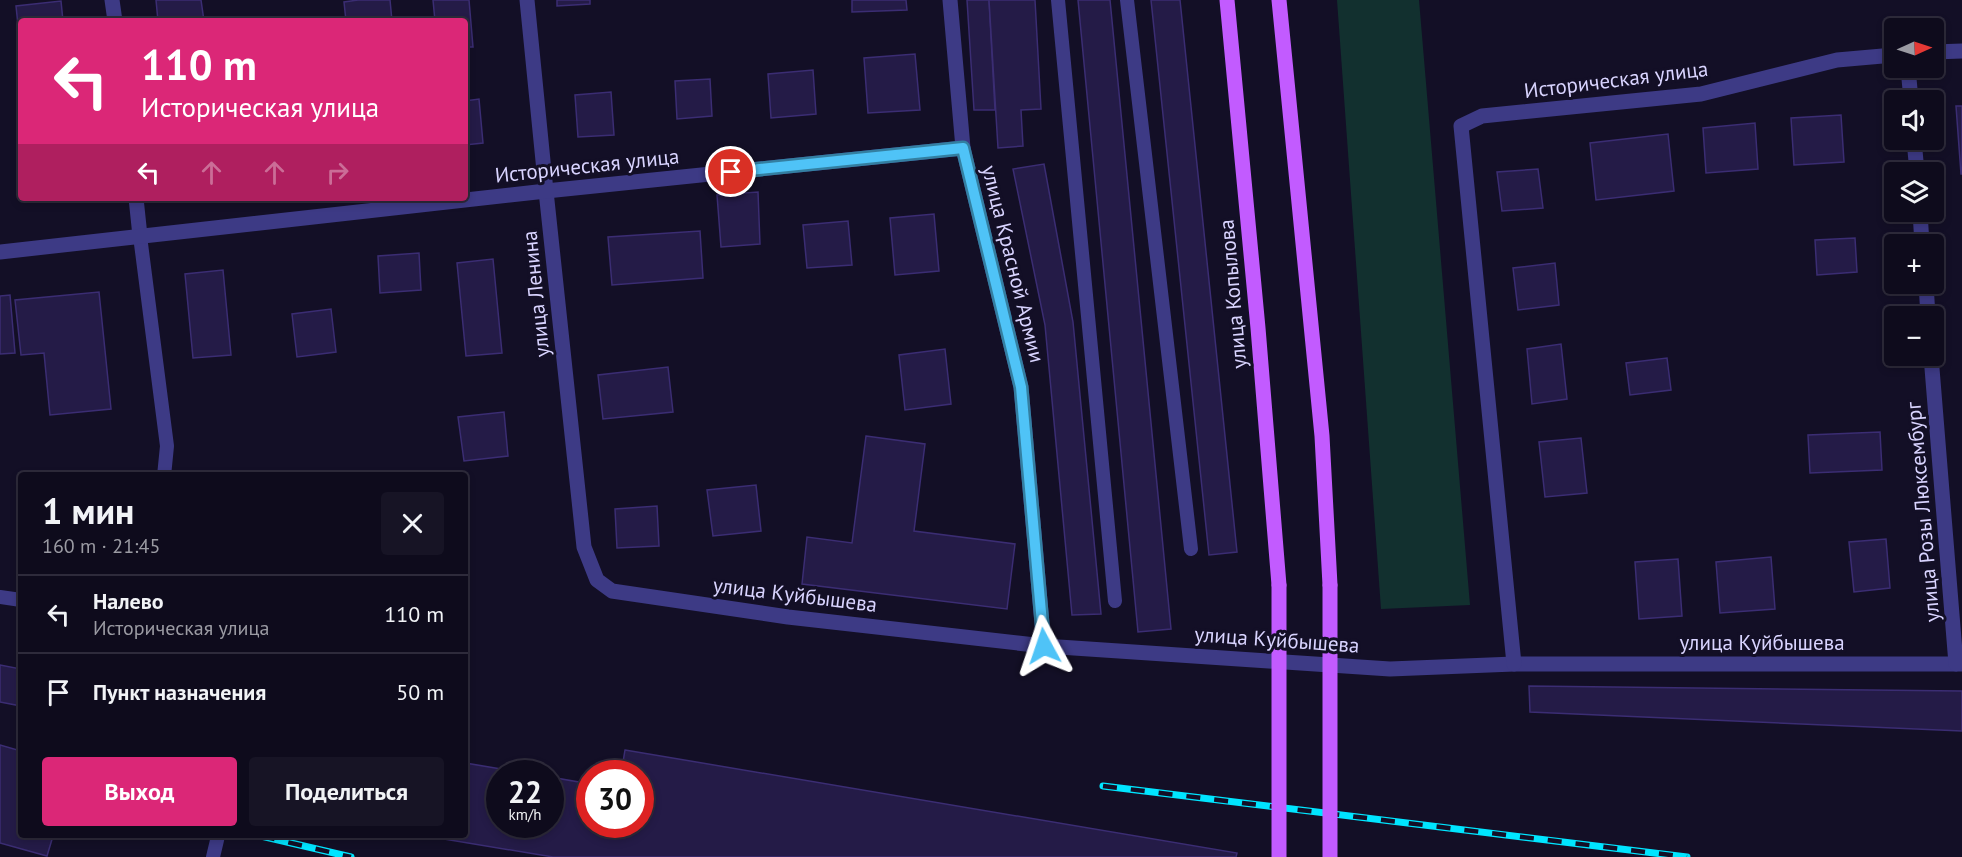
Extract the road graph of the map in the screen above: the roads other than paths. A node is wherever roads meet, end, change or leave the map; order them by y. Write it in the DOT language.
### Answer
graph roads {
  1 [pos="112,0"];
  2 [pos="528,0"];
  3 [pos="950,0"];
  4 [pos="1058,0"];
  5 [pos="1126,0"];
  6 [pos="1227,0"];
  7 [pos="1279,0"];
  8 [pos="115,18"];
  9 [pos="1962,51"];
  10 [pos="1944,52"];
  11 [pos="1884,55"];
  12 [pos="963,148"];
  13 [pos="546,191"];
  14 [pos="468,200"];
  15 [pos="136,201"];
  16 [pos="456,201"];
  17 [pos="140,236"];
  18 [pos="0,252"];
  19 [pos="1932,366"];
  20 [pos="164,472"];
  21 [pos="1191,549"];
  22 [pos="597,580"];
  23 [pos="0,597"];
  24 [pos="18,600"];
  25 [pos="1115,601"];
  26 [pos="1044,646"];
  27 [pos="1514,664"];
  28 [pos="1959,664"];
  29 [pos="218,838"];
  30 [pos="213,857"];
  31 [pos="1279,857"];
  32 [pos="1330,857"];
  1 -- 8 [label="street"];
  2 -- 13 [label="street, улица Ленина"];
  3 -- 12 [label="street, улица Красной Армии"];
  4 -- 25 [label="lane"];
  5 -- 21 [label="lane"];
  6 -- 31 [label="main road, улица Копылова, bridge"];
  7 -- 32 [label="main road, bridge"];
  9 -- 10 [label="street"];
  11 -- 27 [label="street, Историческая улица"];
  12 -- 13 [label="street, Историческая улица"];
  12 -- 26 [label="street, улица Красной Армии"];
  13 -- 14 [label="street, Историческая улица"];
  13 -- 22 [label="street, улица Ленина"];
  15 -- 17 [label="street"];
  16 -- 17 [label="street, Историческая улица"];
  17 -- 18 [label="street, Историческая улица"];
  17 -- 20 [label="lane"];
  19 -- 28 [label="street, улица Розы Люксембург"];
  22 -- 26 [label="street, улица Куйбышева"];
  23 -- 24 [label="lane"];
  26 -- 27 [label="street, улица Куйбышева"];
  27 -- 28 [label="street, улица Куйбышева"];
  29 -- 30 [label="lane"];
}
